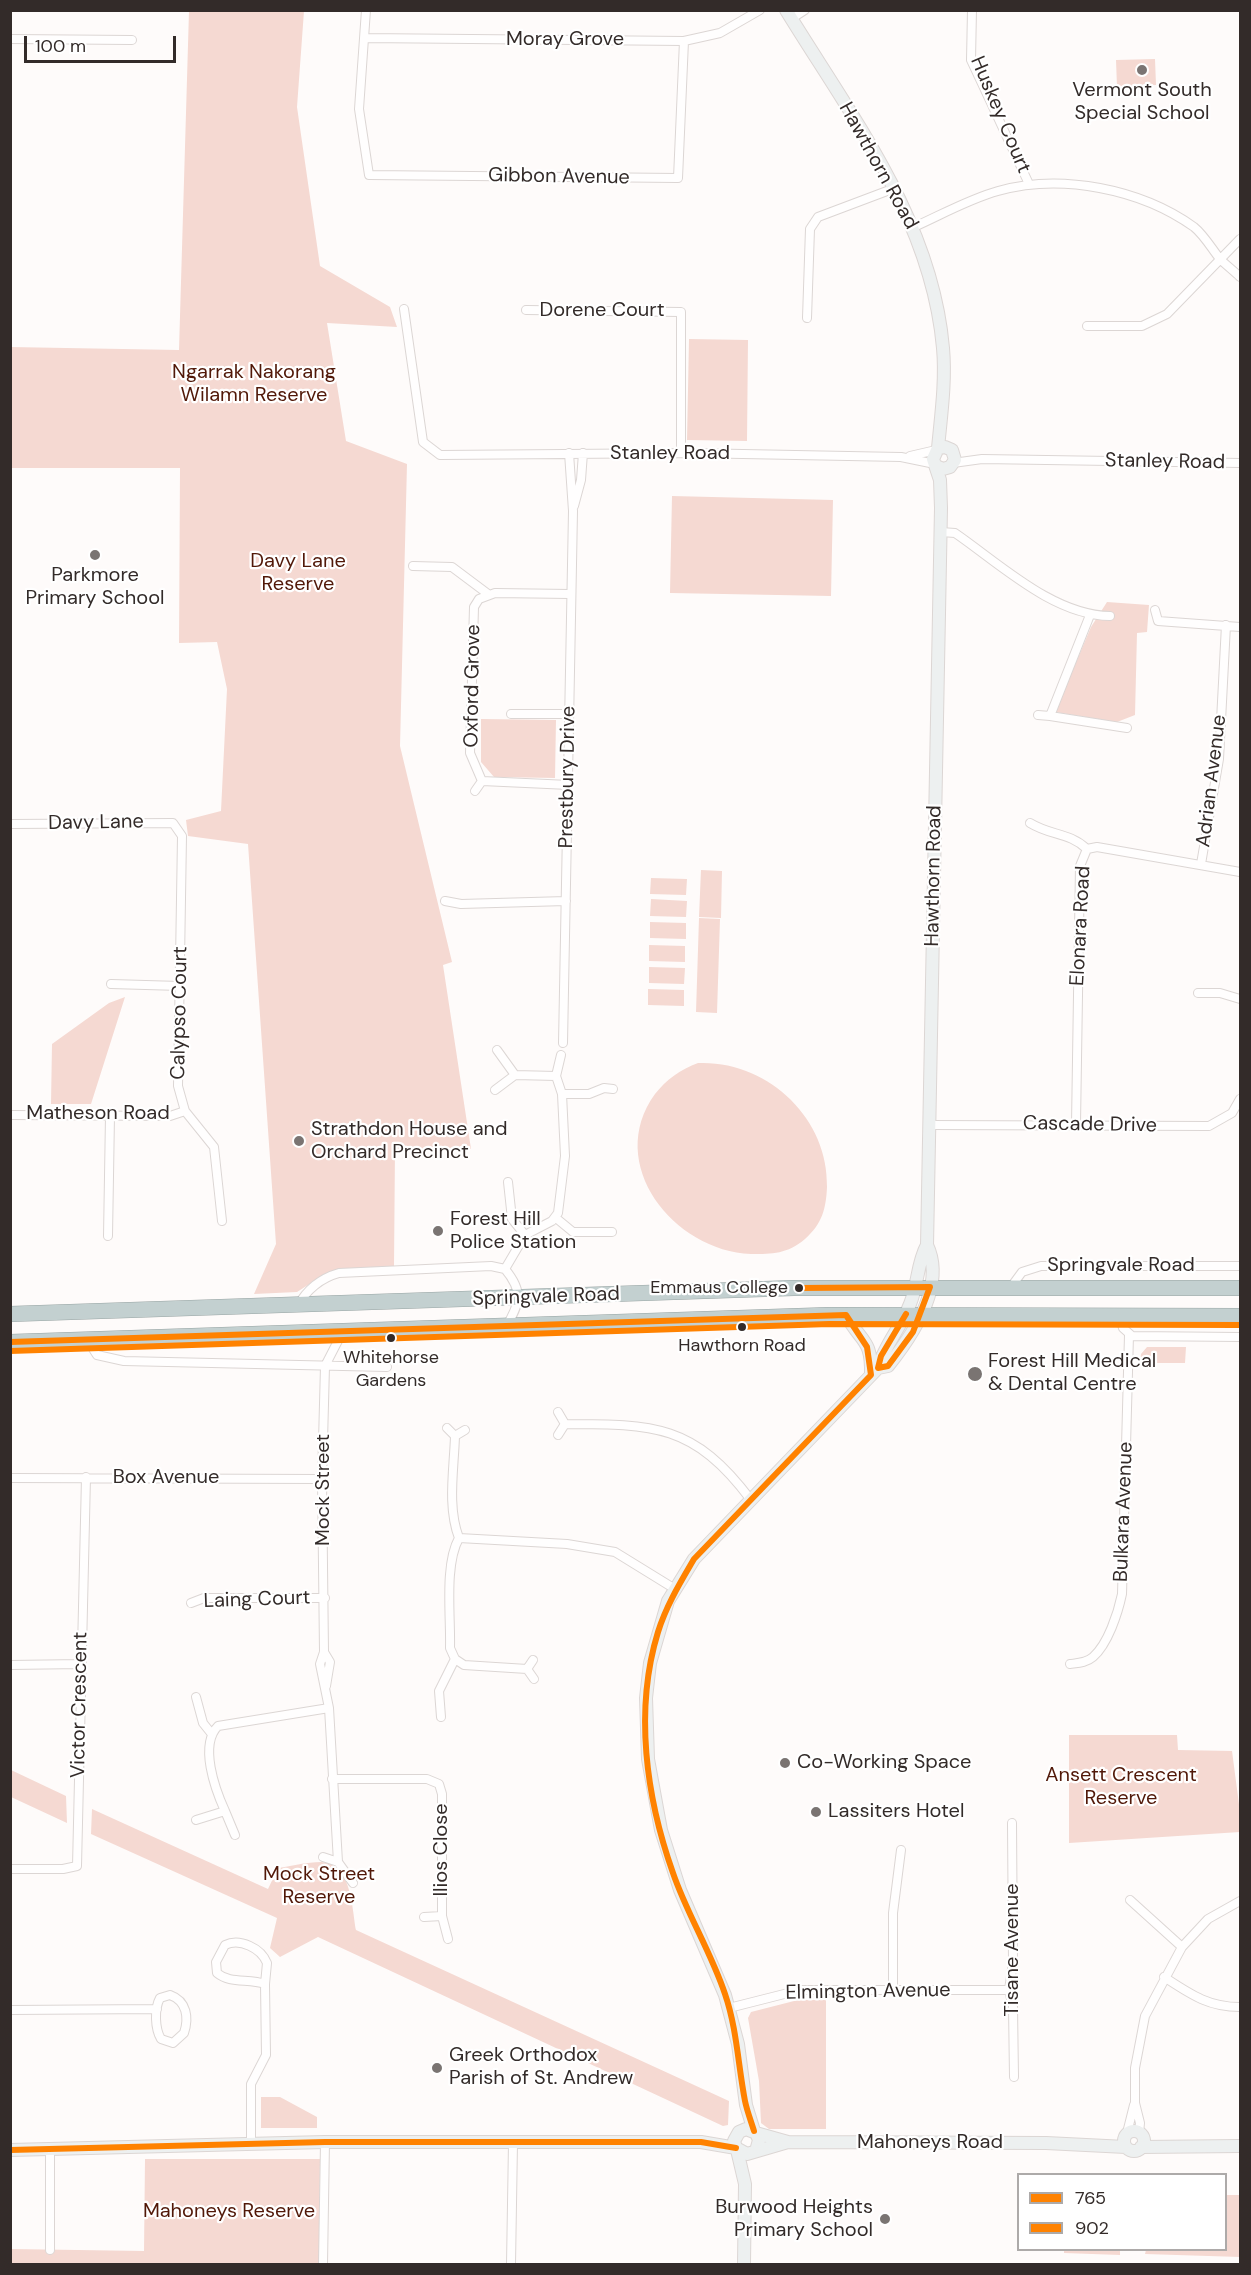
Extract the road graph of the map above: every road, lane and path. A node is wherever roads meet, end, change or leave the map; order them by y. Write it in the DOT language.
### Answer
graph roads {
  1 [pos="366,10"];
  2 [pos="760,10"];
  3 [pos="805,10"];
  4 [pos="972,10"];
  5 [pos="789,15"];
  6 [pos="364,38"];
  7 [pos="10,39"];
  8 [pos="132,40"];
  9 [pos="684,41"];
  10 [pos="1029,184"];
  11 [pos="895,188"];
  12 [pos="914,227"];
  13 [pos="1240,238"];
  14 [pos="1221,260"];
  15 [pos="1240,277"];
  16 [pos="404,309"];
  17 [pos="526,310"];
  18 [pos="807,318"];
  19 [pos="1087,326"];
  20 [pos="942,406"];
  21 [pos="937,449"];
  22 [pos="569,453"];
  23 [pos="583,453"];
  24 [pos="681,453"];
  25 [pos="900,457"];
  26 [pos="952,457"];
  27 [pos="1240,463"];
  28 [pos="936,465"];
  29 [pos="941,508"];
  30 [pos="573,511"];
  31 [pos="941,532"];
  32 [pos="413,566"];
  33 [pos="488,594"];
  34 [pos="570,594"];
  35 [pos="1155,610"];
  36 [pos="1090,615"];
  37 [pos="1110,616"];
  38 [pos="1226,625"];
  39 [pos="1240,627"];
  40 [pos="511,714"];
  41 [pos="569,714"];
  42 [pos="1038,715"];
  43 [pos="1050,716"];
  44 [pos="1127,728"];
  45 [pos="482,781"];
  46 [pos="569,785"];
  47 [pos="475,791"];
  48 [pos="1030,823"];
  49 [pos="10,824"];
  50 [pos="178,831"];
  51 [pos="1087,849"];
  52 [pos="1201,864"];
  53 [pos="1240,872"];
  54 [pos="445,901"];
  55 [pos="566,901"];
  56 [pos="111,984"];
  57 [pos="180,986"];
  58 [pos="1198,993"];
  59 [pos="1240,999"];
  60 [pos="563,1043"];
  61 [pos="497,1050"];
  62 [pos="561,1055"];
  63 [pos="515,1075"];
  64 [pos="556,1076"];
  65 [pos="614,1089"];
  66 [pos="495,1090"];
  67 [pos="562,1094"];
  68 [pos="1240,1099"];
  69 [pos="185,1111"];
  70 [pos="10,1115"];
  71 [pos="110,1116"];
  72 [pos="1076,1124"];
  73 [pos="929,1125"];
  74 [pos="508,1182"];
  75 [pos="556,1218"];
  76 [pos="222,1221"];
  77 [pos="612,1232"];
  78 [pos="525,1235"];
  79 [pos="108,1236"];
  80 [pos="1240,1266"];
  81 [pos="505,1269"];
  82 [pos="923,1287"];
  83 [pos="1011,1287"];
  84 [pos="1240,1288"];
  85 [pos="519,1299"];
  86 [pos="298,1306"];
  87 [pos="10,1314"];
  88 [pos="913,1314"];
  89 [pos="846,1315"];
  90 [pos="1119,1315"];
  91 [pos="1240,1316"];
  92 [pos="506,1327"];
  93 [pos="342,1333"];
  94 [pos="1129,1335"];
  95 [pos="1240,1337"];
  96 [pos="88,1341"];
  97 [pos="10,1342"];
  98 [pos="325,1366"];
  99 [pos="387,1367"];
  100 [pos="874,1371"];
  101 [pos="558,1412"];
  102 [pos="565,1424"];
  103 [pos="447,1428"];
  104 [pos="465,1430"];
  105 [pos="558,1435"];
  106 [pos="455,1436"];
  107 [pos="86,1477"];
  108 [pos="10,1478"];
  109 [pos="322,1479"];
  110 [pos="751,1500"];
  111 [pos="459,1538"];
  112 [pos="675,1589"];
  113 [pos="325,1598"];
  114 [pos="191,1603"];
  115 [pos="455,1659"];
  116 [pos="533,1660"];
  117 [pos="81,1664"];
  118 [pos="1070,1664"];
  119 [pos="10,1665"];
  120 [pos="527,1669"];
  121 [pos="534,1679"];
  122 [pos="196,1696"];
  123 [pos="329,1708"];
  124 [pos="441,1717"];
  125 [pos="211,1733"];
  126 [pos="332,1779"];
  127 [pos="225,1811"];
  128 [pos="196,1820"];
  129 [pos="1012,1823"];
  130 [pos="235,1835"];
  131 [pos="901,1850"];
  132 [pos="323,1857"];
  133 [pos="338,1862"];
  134 [pos="10,1869"];
  135 [pos="352,1883"];
  136 [pos="1130,1900"];
  137 [pos="1240,1901"];
  138 [pos="442,1916"];
  139 [pos="424,1917"];
  140 [pos="448,1939"];
  141 [pos="1182,1947"];
  142 [pos="1164,1977"];
  143 [pos="265,1984"];
  144 [pos="893,1990"];
  145 [pos="1009,1990"];
  146 [pos="1240,2007"];
  147 [pos="729,2008"];
  148 [pos="157,2009"];
  149 [pos="10,2010"];
  150 [pos="1014,2077"];
  151 [pos="746,2105"];
  152 [pos="755,2132"];
  153 [pos="738,2133"];
  154 [pos="1132,2136"];
  155 [pos="325,2142"];
  156 [pos="701,2142"];
  157 [pos="788,2142"];
  158 [pos="513,2143"];
  159 [pos="251,2145"];
  160 [pos="1194,2145"];
  161 [pos="1240,2146"];
  162 [pos="736,2149"];
  163 [pos="10,2150"];
  164 [pos="50,2150"];
  165 [pos="755,2152"];
  166 [pos="746,2184"];
  167 [pos="50,2250"];
  168 [pos="323,2265"];
  169 [pos="511,2265"];
  170 [pos="744,2265"];
  1 -- 6 [label="street"];
  2 -- 9 [label="street, Moray Grove"];
  3 -- 5 [label="street"];
  4 -- 10 [label="street, Huskey Court"];
  5 -- 11 [label="main road, Hawthorn Road"];
  6 -- 9 [label="street, Moray Grove"];
  6 -- 9 [label="street, Gibbon Avenue"];
  7 -- 8 [label="street"];
  10 -- 12 [label="street"];
  10 -- 14 [label="street"];
  11 -- 12 [label="main road, Hawthorn Road"];
  11 -- 18 [label="street"];
  12 -- 20 [label="main road, Hawthorn Road"];
  13 -- 14 [label="street"];
  14 -- 15 [label="street"];
  14 -- 19 [label="street"];
  16 -- 22 [label="street, Stanley Road"];
  17 -- 24 [label="street, Dorene Court"];
  20 -- 21 [label="main road, Hawthorn Road"];
  20 -- 26 [label="main road, Hawthorn Road"];
  21 -- 25 [label="street, Stanley Road"];
  21 -- 26 [label="main road"];
  21 -- 28 [label="main road"];
  22 -- 23 [label="street, Stanley Road"];
  22 -- 30 [label="street, Prestbury Drive"];
  23 -- 24 [label="street, Stanley Road"];
  23 -- 30 [label="street, Prestbury Drive"];
  24 -- 25 [label="street, Stanley Road"];
  25 -- 28 [label="street, Stanley Road"];
  26 -- 27 [label="street, Stanley Road"];
  26 -- 28 [label="main road"];
  26 -- 29 [label="main road, Hawthorn Road"];
  28 -- 29 [label="main road, Hawthorn Road"];
  29 -- 31 [label="main road, Hawthorn Road"];
  30 -- 34 [label="street, Prestbury Drive"];
  31 -- 36 [label="street"];
  31 -- 73 [label="main road, Hawthorn Road"];
  32 -- 33 [label="street"];
  33 -- 34 [label="street"];
  33 -- 45 [label="street, Oxford Grove"];
  34 -- 41 [label="street, Prestbury Drive"];
  35 -- 38 [label="street"];
  36 -- 37 [label="street"];
  36 -- 43 [label="street"];
  38 -- 39 [label="street"];
  38 -- 52 [label="street, Adrian Avenue"];
  40 -- 41 [label="street"];
  41 -- 46 [label="street, Prestbury Drive"];
  42 -- 43 [label="street"];
  43 -- 44 [label="street"];
  45 -- 46 [label="street"];
  45 -- 47 [label="street"];
  46 -- 55 [label="street, Prestbury Drive"];
  48 -- 51 [label="street"];
  49 -- 50 [label="street, Davy Lane"];
  50 -- 57 [label="street, Calypso Court"];
  51 -- 52 [label="street, Elonara Road"];
  51 -- 72 [label="street, Elonara Road"];
  52 -- 53 [label="street, Elonara Road"];
  54 -- 55 [label="street"];
  55 -- 60 [label="street, Prestbury Drive"];
  56 -- 57 [label="street"];
  57 -- 69 [label="street, Calypso Court"];
  58 -- 59 [label="street"];
  61 -- 63 [label="street"];
  62 -- 64 [label="street"];
  63 -- 64 [label="street"];
  63 -- 66 [label="street"];
  64 -- 67 [label="street"];
  65 -- 67 [label="street"];
  67 -- 75 [label="street"];
  68 -- 72 [label="street, Cascade Drive"];
  69 -- 71 [label="street, Matheson Road"];
  69 -- 76 [label="street, Calypso Court"];
  70 -- 71 [label="street, Matheson Road"];
  71 -- 79 [label="street"];
  72 -- 73 [label="street, Cascade Drive"];
  73 -- 82 [label="main road, Hawthorn Road"];
  74 -- 78 [label="street"];
  75 -- 77 [label="street"];
  75 -- 78 [label="street"];
  78 -- 81 [label="street"];
  80 -- 83 [label="street, Springvale Road"];
  81 -- 85 [label="street"];
  81 -- 86 [label="street, Springvale Road"];
  82 -- 83 [label="highway, Springvale Road"];
  82 -- 85 [label="highway, Springvale Road"];
  82 -- 88 [label="main road, Hawthorn Road"];
  83 -- 84 [label="highway, Springvale Road"];
  85 -- 86 [label="highway, Springvale Road"];
  85 -- 92 [label="street"];
  86 -- 87 [label="highway, Springvale Road"];
  88 -- 89 [label="highway, Springvale Road"];
  88 -- 90 [label="highway, Springvale Road"];
  88 -- 100 [label="main road, Hawthorn Road"];
  89 -- 92 [label="highway, Springvale Road"];
  89 -- 100 [label="main road"];
  90 -- 91 [label="highway, Springvale Road"];
  90 -- 94 [label="street"];
  92 -- 93 [label="highway, Springvale Road"];
  93 -- 96 [label="highway, Springvale Road"];
  93 -- 98 [label="street, Mock Street"];
  94 -- 95 [label="street"];
  94 -- 118 [label="street, Bulkara Avenue"];
  96 -- 97 [label="highway, Springvale Road"];
  96 -- 98 [label="street"];
  98 -- 99 [label="street"];
  98 -- 109 [label="street, Mock Street"];
  100 -- 110 [label="main road, Hawthorn Road"];
  101 -- 102 [label="street"];
  102 -- 105 [label="street"];
  102 -- 110 [label="street"];
  103 -- 106 [label="street"];
  104 -- 106 [label="street"];
  106 -- 111 [label="street"];
  107 -- 108 [label="street, Box Avenue"];
  107 -- 109 [label="street, Box Avenue"];
  107 -- 117 [label="street, Victor Crescent"];
  109 -- 113 [label="street, Mock Street"];
  110 -- 112 [label="main road, Hawthorn Road"];
  111 -- 112 [label="street"];
  111 -- 115 [label="street"];
  112 -- 147 [label="main road, Hawthorn Road"];
  113 -- 114 [label="street, Laing Court"];
  113 -- 123 [label="street, Mock Street"];
  115 -- 120 [label="street"];
  115 -- 124 [label="street"];
  116 -- 120 [label="street"];
  117 -- 119 [label="street"];
  117 -- 134 [label="street, Victor Crescent"];
  120 -- 121 [label="street"];
  122 -- 125 [label="street"];
  123 -- 125 [label="street"];
  123 -- 126 [label="street, Mock Street"];
  125 -- 127 [label="street"];
  126 -- 133 [label="street, Mock Street"];
  126 -- 138 [label="street, Ilios Close"];
  127 -- 128 [label="street"];
  127 -- 130 [label="street"];
  129 -- 145 [label="street, Tisane Avenue"];
  131 -- 144 [label="street"];
  132 -- 133 [label="street"];
  133 -- 135 [label="street, Mock Street"];
  136 -- 141 [label="street"];
  137 -- 141 [label="street"];
  138 -- 139 [label="street, Ilios Close"];
  138 -- 140 [label="street, Ilios Close"];
  141 -- 142 [label="street"];
  142 -- 146 [label="street"];
  142 -- 154 [label="street"];
  143 -- 143 [label="street"];
  143 -- 159 [label="street"];
  144 -- 145 [label="street, Elmington Avenue"];
  144 -- 147 [label="street, Elmington Avenue"];
  145 -- 150 [label="street, Tisane Avenue"];
  147 -- 151 [label="main road, Hawthorn Road"];
  148 -- 148 [label="street"];
  148 -- 149 [label="street"];
  151 -- 152 [label="main road, Hawthorn Road"];
  151 -- 153 [label="main road, Hawthorn Road"];
  152 -- 153 [label="main road"];
  152 -- 157 [label="main road, Mahoneys Road"];
  152 -- 165 [label="main road"];
  153 -- 156 [label="main road"];
  153 -- 162 [label="main road"];
  154 -- 157 [label="main road, Mahoneys Road"];
  154 -- 160 [label="main road, Mahoneys Road"];
  154 -- 160 [label="main road, Mahoneys Road"];
  155 -- 158 [label="main road"];
  155 -- 159 [label="main road"];
  155 -- 168 [label="street"];
  156 -- 158 [label="main road"];
  156 -- 162 [label="main road"];
  157 -- 165 [label="main road, Mahoneys Road"];
  158 -- 169 [label="street"];
  159 -- 164 [label="main road"];
  160 -- 161 [label="main road, Mahoneys Road"];
  162 -- 165 [label="main road"];
  162 -- 166 [label="main road"];
  163 -- 164 [label="main road"];
  164 -- 167 [label="street"];
  165 -- 166 [label="main road"];
  166 -- 170 [label="main road"];
}
